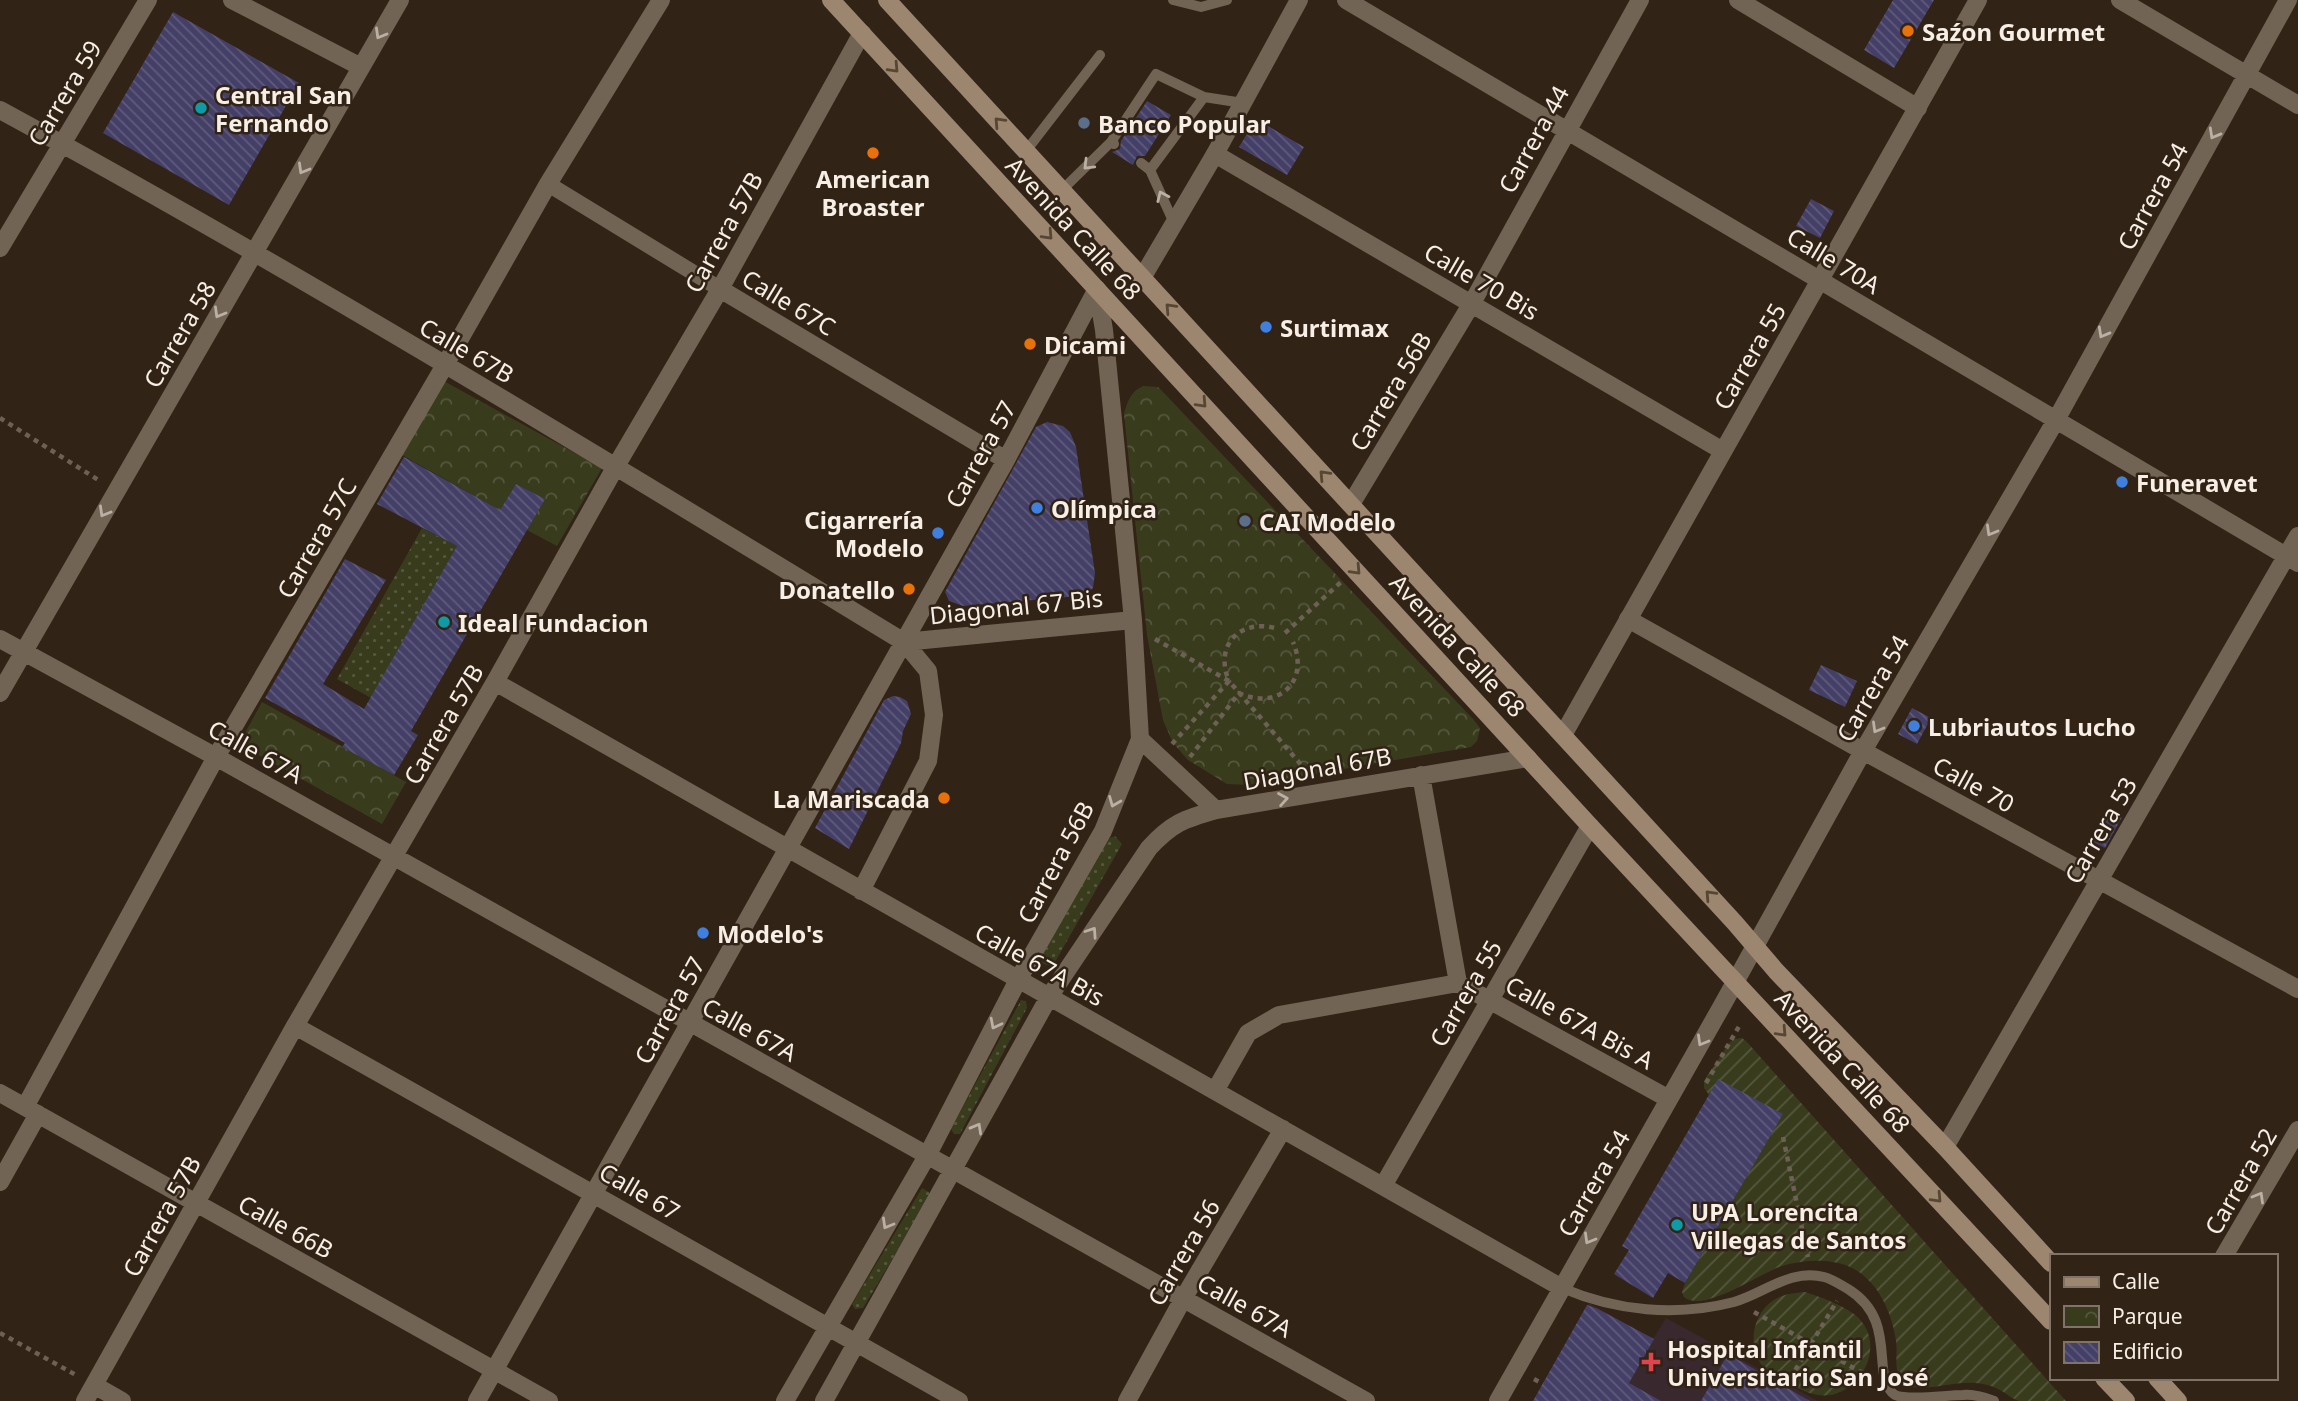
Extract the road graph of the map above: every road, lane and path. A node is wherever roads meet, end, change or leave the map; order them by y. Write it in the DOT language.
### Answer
graph roads {
  1 [pos="148,0"];
  2 [pos="232,0"];
  3 [pos="400,0"];
  4 [pos="661,0"];
  5 [pos="831,0"];
  6 [pos="887,0"];
  7 [pos="1173,0"];
  8 [pos="1227,0"];
  9 [pos="1298,0"];
  10 [pos="1346,0"];
  11 [pos="1640,0"];
  12 [pos="1738,0"];
  13 [pos="1979,0"];
  14 [pos="2120,0"];
  15 [pos="2288,0"];
  16 [pos="862,33"];
  17 [pos="1100,55"];
  18 [pos="361,67"];
  19 [pos="2247,75"];
  20 [pos="1204,97"];
  21 [pos="1243,103"];
  22 [pos="2298,105"];
  23 [pos="1918,108"];
  24 [pos="0,110"];
  25 [pos="1566,130"];
  26 [pos="62,144"];
  27 [pos="1026,151"];
  28 [pos="1215,154"];
  29 [pos="548,184"];
  30 [pos="1062,190"];
  31 [pos="1174,223"];
  32 [pos="0,248"];
  33 [pos="253,254"];
  34 [pos="1142,278"];
  35 [pos="1820,280"];
  36 [pos="720,289"];
  37 [pos="1097,289"];
  38 [pos="1472,303"];
  39 [pos="445,365"];
  40 [pos="0,418"];
  41 [pos="2056,420"];
  42 [pos="1723,451"];
  43 [pos="1006,460"];
  44 [pos="616,466"];
  45 [pos="116,492"];
  46 [pos="1351,504"];
  47 [pos="2298,536"];
  48 [pos="2292,560"];
  49 [pos="1355,570"];
  50 [pos="1628,619"];
  51 [pos="1134,625"];
  52 [pos="1275,628"];
  53 [pos="1285,634"];
  54 [pos="0,639"];
  55 [pos="904,642"];
  56 [pos="1293,642"];
  57 [pos="23,652"];
  58 [pos="1228,681"];
  59 [pos="495,682"];
  60 [pos="0,693"];
  61 [pos="1239,693"];
  62 [pos="1563,735"];
  63 [pos="1140,739"];
  64 [pos="1863,751"];
  65 [pos="216,757"];
  66 [pos="1160,758"];
  67 [pos="1528,758"];
  68 [pos="1177,774"];
  69 [pos="1421,775"];
  70 [pos="1322,792"];
  71 [pos="1216,810"];
  72 [pos="1590,826"];
  73 [pos="787,849"];
  74 [pos="395,857"];
  75 [pos="2099,880"];
  76 [pos="861,891"];
  77 [pos="1756,946"];
  78 [pos="1018,980"];
  79 [pos="1735,982"];
  80 [pos="1458,983"];
  81 [pos="2298,989"];
  82 [pos="1049,997"];
  83 [pos="1490,1000"];
  84 [pos="689,1024"];
  85 [pos="295,1026"];
  86 [pos="1215,1091"];
  87 [pos="0,1093"];
  88 [pos="1669,1099"];
  89 [pos="32,1111"];
  90 [pos="1283,1129"];
  91 [pos="2298,1130"];
  92 [pos="1783,1138"];
  93 [pos="1945,1147"];
  94 [pos="927,1156"];
  95 [pos="953,1171"];
  96 [pos="0,1182"];
  97 [pos="1383,1185"];
  98 [pos="594,1192"];
  99 [pos="196,1203"];
  100 [pos="2225,1254"];
  101 [pos="2050,1262"];
  102 [pos="1812,1275"];
  103 [pos="1562,1288"];
  104 [pos="1845,1288"];
  105 [pos="1183,1299"];
  106 [pos="1734,1302"];
  107 [pos="2050,1320"];
  108 [pos="826,1327"];
  109 [pos="0,1333"];
  110 [pos="856,1343"];
  111 [pos="1811,1344"];
  112 [pos="494,1370"];
  113 [pos="1533,1379"];
  114 [pos="2106,1380"];
  115 [pos="2159,1380"];
  116 [pos="1543,1384"];
  117 [pos="1785,1387"];
  118 [pos="1888,1387"];
  119 [pos="89,1393"];
  120 [pos="122,1401"];
  121 [pos="477,1401"];
  122 [pos="549,1401"];
  123 [pos="785,1401"];
  124 [pos="824,1401"];
  125 [pos="959,1401"];
  126 [pos="1128,1401"];
  127 [pos="1366,1401"];
  128 [pos="1498,1401"];
  129 [pos="1994,1401"];
  130 [pos="2126,1401"];
  131 [pos="2178,1401"];
  1 -- 26 [label="street, Carrera 59"];
  2 -- 18 [label="street"];
  3 -- 18 [label="street, Carrera 58, one-way"];
  4 -- 29 [label="street, Carrera 57C"];
  5 -- 16 [label="main road, Avenida Calle 68"];
  27 -- 6 [label="main road, Avenida Calle 68, one-way"];
  7 -- 8 [label="lane"];
  9 -- 21 [label="street"];
  10 -- 25 [label="street, Calle 70A"];
  11 -- 25 [label="street, Carrera 44"];
  12 -- 23 [label="street"];
  13 -- 23 [label="street, Carrera 55"];
  14 -- 19 [label="street"];
  15 -- 19 [label="street, Carrera 54"];
  16 -- 36 [label="street, Carrera 57B"];
  16 -- 37 [label="main road, Avenida Calle 68, one-way"];
  17 -- 27 [label="lane"];
  18 -- 33 [label="street, Carrera 58, one-way"];
  19 -- 22 [label="street"];
  19 -- 41 [label="street, Carrera 54, one-way"];
  20 -- 21 [label="lane"];
  20 -- 30 [label="lane, one-way"];
  31 -- 20 [label="lane, one-way"];
  21 -- 28 [label="street"];
  23 -- 35 [label="street, Carrera 55"];
  24 -- 26 [label="street, Calle 67B"];
  25 -- 35 [label="street, Calle 70A"];
  25 -- 38 [label="street, Carrera 44"];
  26 -- 32 [label="street, Carrera 59"];
  26 -- 33 [label="street, Calle 67B"];
  27 -- 30 [label="main road, Avenida Calle 68"];
  28 -- 31 [label="street"];
  28 -- 38 [label="street, Calle 70 Bis"];
  29 -- 36 [label="street, Calle 67C"];
  29 -- 39 [label="street, Carrera 57C"];
  30 -- 34 [label="main road, Avenida Calle 68"];
  31 -- 34 [label="street"];
  33 -- 39 [label="street, Calle 67B"];
  33 -- 45 [label="street, Carrera 58, one-way"];
  46 -- 34 [label="main road, Avenida Calle 68, one-way"];
  35 -- 41 [label="street, Calle 70A"];
  35 -- 42 [label="street, Carrera 55"];
  36 -- 43 [label="street, Calle 67C"];
  36 -- 44 [label="street, Carrera 57B"];
  37 -- 43 [label="street, Carrera 57"];
  37 -- 49 [label="main road, Avenida Calle 68, one-way"];
  37 -- 51 [label="street, Carrera 56B"];
  38 -- 42 [label="street, Calle 70 Bis"];
  38 -- 46 [label="street, Carrera 56B"];
  39 -- 44 [label="street, Calle 67B"];
  39 -- 65 [label="street, Carrera 57C"];
  40 -- 45 [label="path"];
  41 -- 48 [label="street, Calle 70A"];
  41 -- 64 [label="street, Carrera 54, one-way"];
  42 -- 50 [label="street, Carrera 55"];
  43 -- 55 [label="street, Carrera 57"];
  44 -- 55 [label="street, Calle 67B"];
  44 -- 59 [label="street, Carrera 57B"];
  45 -- 57 [label="street, Carrera 58, one-way"];
  46 -- 62 [label="main road, Avenida Calle 68"];
  47 -- 48 [label="street, Carrera 53"];
  48 -- 75 [label="street, Carrera 53"];
  49 -- 53 [label="path"];
  49 -- 67 [label="main road, Avenida Calle 68, one-way"];
  50 -- 62 [label="street, Carrera 55"];
  50 -- 64 [label="street, Calle 70"];
  51 -- 55 [label="street, Diagonal 67 Bis"];
  51 -- 58 [label="path"];
  51 -- 63 [label="street, Carrera 56B"];
  52 -- 58 [label="path"];
  54 -- 57 [label="street, Calle 67A"];
  55 -- 73 [label="street, Carrera 57"];
  55 -- 76 [label="street"];
  56 -- 61 [label="path"];
  57 -- 60 [label="street, Carrera 58"];
  57 -- 65 [label="street, Calle 67A"];
  58 -- 61 [label="path"];
  58 -- 66 [label="path"];
  59 -- 73 [label="street, Calle 67A Bis"];
  59 -- 74 [label="street, Carrera 57B"];
  61 -- 68 [label="path"];
  61 -- 70 [label="path"];
  77 -- 62 [label="main road, Avenida Calle 68, one-way"];
  63 -- 66 [label="street, Diagonal 67B"];
  63 -- 78 [label="street, Carrera 56B, one-way"];
  64 -- 75 [label="street, Calle 70"];
  64 -- 77 [label="street, Carrera 54"];
  65 -- 74 [label="street, Calle 67A"];
  65 -- 89 [label="street, Carrera 57C"];
  66 -- 68 [label="street, Diagonal 67B"];
  67 -- 69 [label="street, Diagonal 67B"];
  67 -- 72 [label="main road, Avenida Calle 68"];
  68 -- 71 [label="street, Diagonal 67B"];
  69 -- 70 [label="street, Diagonal 67B"];
  69 -- 80 [label="street"];
  71 -- 70 [label="street, Diagonal 67B, one-way"];
  82 -- 71 [label="street, one-way"];
  72 -- 79 [label="main road, Avenida Calle 68"];
  72 -- 83 [label="street, Carrera 55"];
  73 -- 76 [label="street, Calle 67A Bis"];
  73 -- 84 [label="street, Carrera 57"];
  74 -- 84 [label="street, Calle 67A"];
  74 -- 85 [label="street, Carrera 57B"];
  75 -- 81 [label="street, Calle 70"];
  75 -- 93 [label="street, Carrera 53"];
  76 -- 78 [label="street, Calle 67A Bis"];
  77 -- 79 [label="street, Carrera 54"];
  77 -- 93 [label="main road, Avenida Calle 68"];
  78 -- 82 [label="street, Calle 67A Bis"];
  78 -- 94 [label="street, Carrera 56B, one-way"];
  79 -- 88 [label="street, Carrera 54, one-way"];
  79 -- 107 [label="main road, Avenida Calle 68, one-way"];
  80 -- 83 [label="street, Calle 67A Bis A"];
  80 -- 86 [label="street"];
  82 -- 86 [label="street, Calle 67A Bis"];
  95 -- 82 [label="street, one-way"];
  83 -- 88 [label="street, Calle 67A Bis A"];
  83 -- 97 [label="street, Carrera 55"];
  84 -- 94 [label="street, Calle 67A"];
  84 -- 98 [label="street, Carrera 57"];
  85 -- 98 [label="street, Calle 67"];
  85 -- 99 [label="street, Carrera 57B"];
  86 -- 90 [label="street, Calle 67A Bis"];
  87 -- 89 [label="street, Calle 66B"];
  88 -- 103 [label="street, Carrera 54, one-way"];
  89 -- 96 [label="street, Carrera 57C"];
  89 -- 99 [label="street, Calle 66B"];
  90 -- 97 [label="street, Calle 67A Bis"];
  90 -- 105 [label="street, Carrera 56"];
  100 -- 91 [label="street, Carrera 52, one-way"];
  92 -- 102 [label="path"];
  93 -- 101 [label="main road, Avenida Calle 68"];
  94 -- 95 [label="street, Calle 67A"];
  94 -- 108 [label="street, Carrera 56B, one-way"];
  95 -- 105 [label="street, Calle 67A"];
  95 -- 110 [label="street"];
  97 -- 103 [label="street, Calle 67A Bis"];
  98 -- 108 [label="street, Calle 67"];
  98 -- 112 [label="street, Carrera 57"];
  99 -- 112 [label="street, Calle 66B"];
  99 -- 119 [label="street, Carrera 57B"];
  102 -- 104 [label="lane"];
  102 -- 106 [label="lane"];
  103 -- 106 [label="lane"];
  103 -- 128 [label="street, Carrera 54"];
  104 -- 111 [label="path"];
  104 -- 118 [label="lane"];
  105 -- 126 [label="street, Carrera 56"];
  105 -- 127 [label="street, Calle 67A"];
  106 -- 111 [label="path"];
  108 -- 110 [label="street, Calle 67"];
  108 -- 123 [label="street, Carrera 56B"];
  109 -- 119 [label="path"];
  110 -- 124 [label="street"];
  110 -- 125 [label="street, Calle 67"];
  111 -- 117 [label="path"];
  111 -- 118 [label="path"];
  112 -- 121 [label="street, Carrera 57"];
  112 -- 122 [label="street, Calle 66B"];
  113 -- 116 [label="path"];
  114 -- 130 [label="main road"];
  115 -- 131 [label="main road"];
  118 -- 129 [label="lane"];
  119 -- 120 [label="street"];
}
